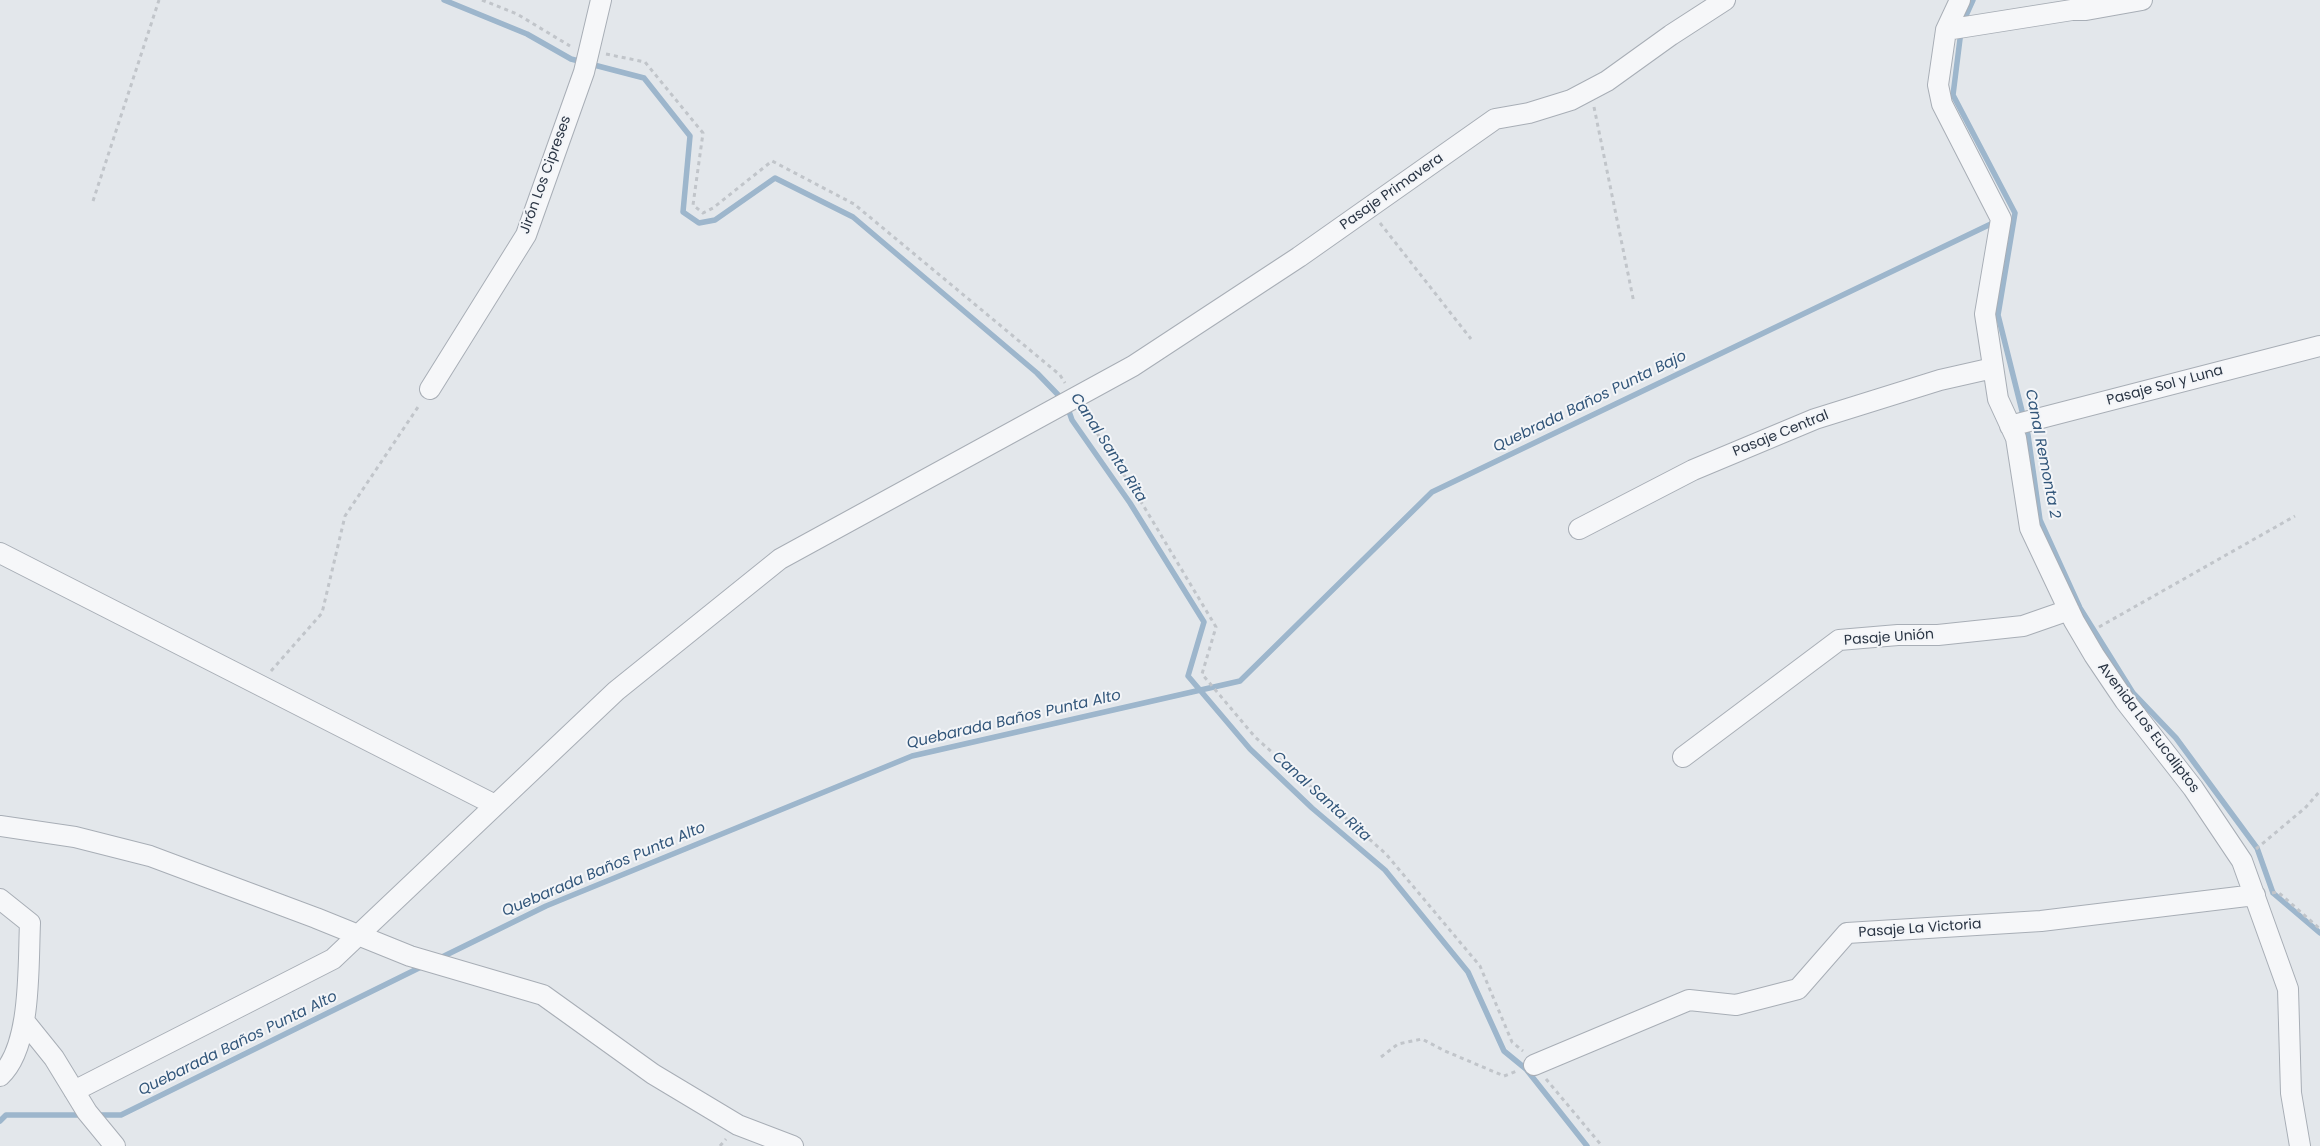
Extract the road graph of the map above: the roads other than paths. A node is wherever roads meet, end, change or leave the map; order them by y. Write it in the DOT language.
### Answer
graph roads {
  1 [pos="601,0"];
  2 [pos="1725,0"];
  3 [pos="1960,0"];
  4 [pos="2142,0"];
  5 [pos="1946,30"];
  6 [pos="2320,346"];
  7 [pos="1993,368"];
  8 [pos="430,389"];
  9 [pos="2010,426"];
  10 [pos="1579,529"];
  11 [pos="0,553"];
  12 [pos="2069,610"];
  13 [pos="1683,757"];
  14 [pos="495,805"];
  15 [pos="0,826"];
  16 [pos="2255,895"];
  17 [pos="0,899"];
  18 [pos="359,935"];
  19 [pos="25,1022"];
  20 [pos="1534,1065"];
  21 [pos="0,1076"];
  22 [pos="74,1091"];
  23 [pos="115,1146"];
  24 [pos="793,1146"];
  25 [pos="2300,1146"];
  1 -- 8 [label="street, Jirón Los Cipreses"];
  2 -- 14 [label="street, Pasaje Primavera"];
  3 -- 5 [label="street, Avenida Los Eucaliptos"];
  4 -- 5 [label="street"];
  5 -- 7 [label="street, Avenida Los Eucaliptos"];
  6 -- 9 [label="street, Pasaje Sol y Luna"];
  7 -- 9 [label="street, Avenida Los Eucaliptos"];
  7 -- 10 [label="street, Pasaje Central"];
  9 -- 12 [label="street, Avenida Los Eucaliptos"];
  11 -- 14 [label="street"];
  12 -- 13 [label="street, Pasaje Unión"];
  12 -- 16 [label="street, Avenida Los Eucaliptos"];
  14 -- 18 [label="street, Pasaje Primavera"];
  15 -- 18 [label="street"];
  16 -- 20 [label="street, Pasaje La Victoria"];
  16 -- 25 [label="street, Avenida Los Eucaliptos"];
  17 -- 19 [label="street"];
  18 -- 22 [label="street, Pasaje Primavera"];
  18 -- 24 [label="street"];
  19 -- 21 [label="street"];
  19 -- 22 [label="street"];
  22 -- 23 [label="street"];
}
